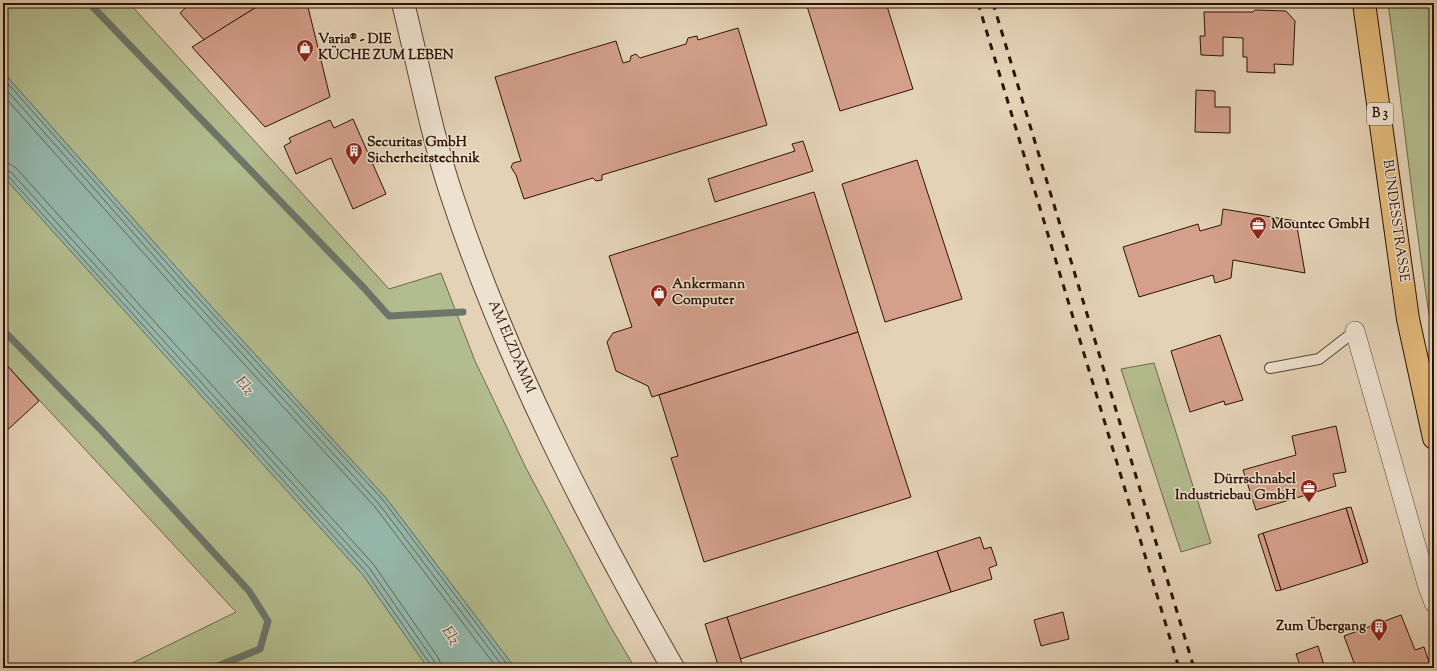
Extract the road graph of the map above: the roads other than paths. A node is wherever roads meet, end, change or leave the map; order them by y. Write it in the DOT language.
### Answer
graph roads {
  1 [pos="403,3"];
  2 [pos="1364,3"];
  3 [pos="1354,330"];
  4 [pos="1270,368"];
  5 [pos="1434,438"];
  6 [pos="1434,604"];
  7 [pos="673,668"];
  1 -- 7 [label="street, AM ELZDAMM"];
  2 -- 5 [label="main road, BUNDESSTRASSE / B 3"];
  3 -- 4 [label="lane"];
  3 -- 6 [label="street"];
}
